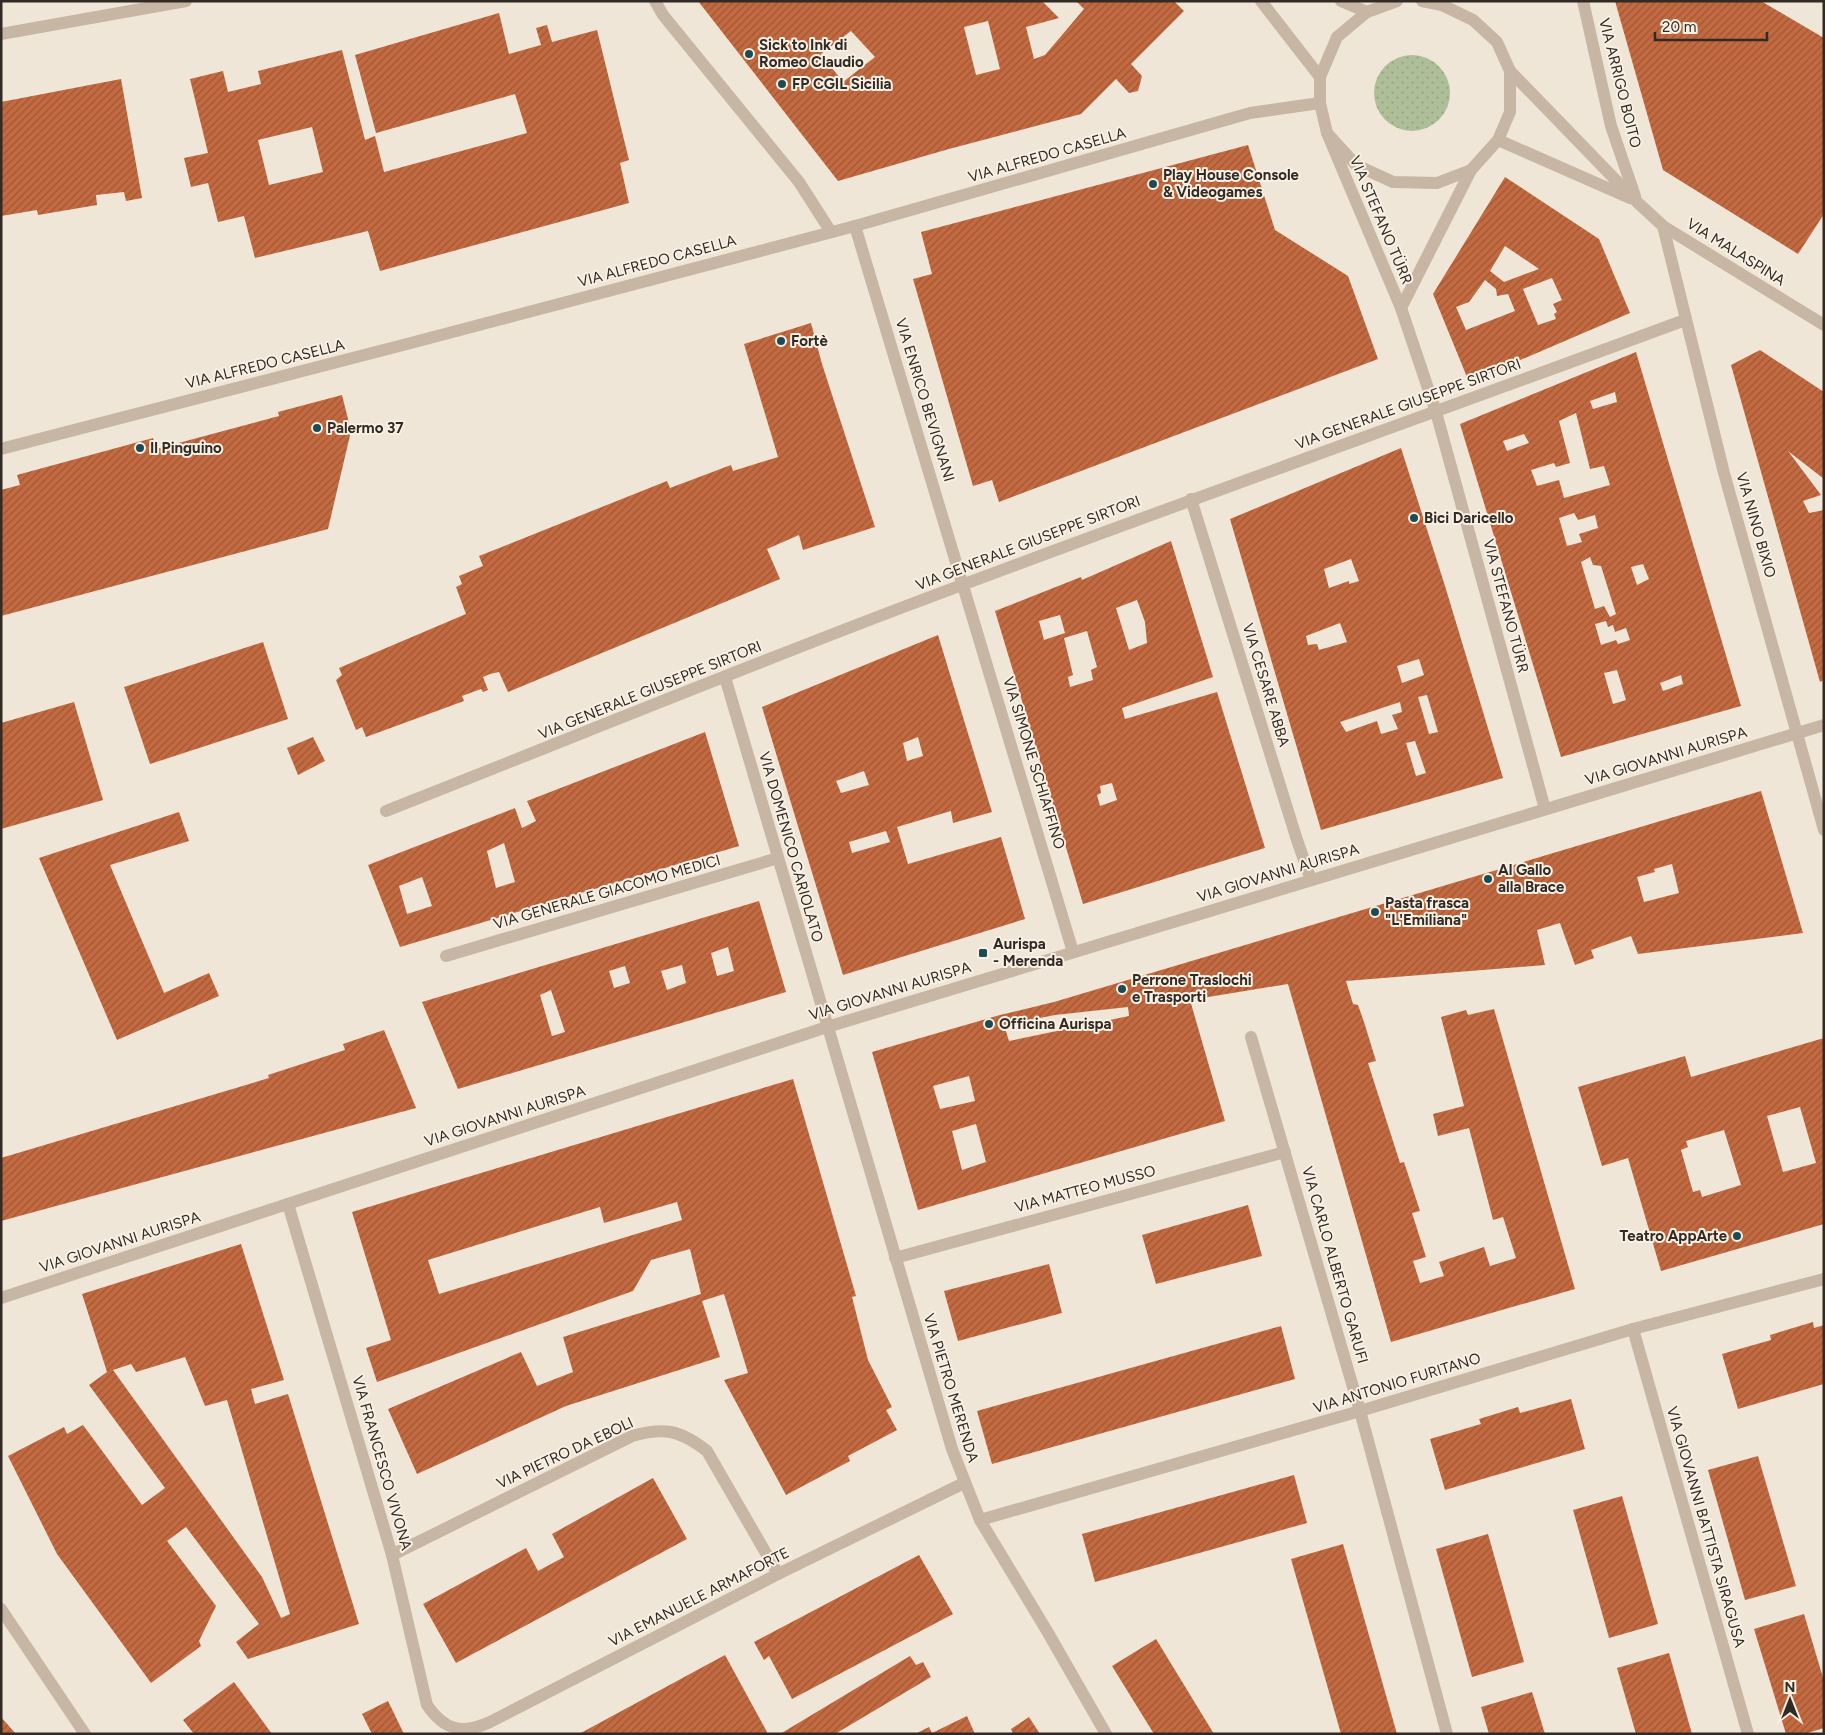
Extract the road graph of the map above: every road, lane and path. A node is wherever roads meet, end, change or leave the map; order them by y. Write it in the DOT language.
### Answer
graph roads {
  1 [pos="186,1"];
  2 [pos="655,1"];
  3 [pos="1262,1"];
  4 [pos="1341,1"];
  5 [pos="1397,1"];
  6 [pos="1422,1"];
  7 [pos="1582,1"];
  8 [pos="1367,12"];
  9 [pos="1,34"];
  10 [pos="1510,70"];
  11 [pos="1320,77"];
  12 [pos="1320,103"];
  13 [pos="1327,133"];
  14 [pos="1498,140"];
  15 [pos="1471,170"];
  16 [pos="1636,201"];
  17 [pos="855,226"];
  18 [pos="1663,226"];
  19 [pos="831,232"];
  20 [pos="1401,308"];
  21 [pos="1686,320"];
  22 [pos="1824,325"];
  23 [pos="1436,412"];
  24 [pos="1,449"];
  25 [pos="1191,499"];
  26 [pos="964,584"];
  27 [pos="725,677"];
  28 [pos="1824,725"];
  29 [pos="1797,733"];
  30 [pos="1545,809"];
  31 [pos="386,811"];
  32 [pos="1824,830"];
  33 [pos="778,858"];
  34 [pos="1311,880"];
  35 [pos="1073,952"];
  36 [pos="446,956"];
  37 [pos="827,1027"];
  38 [pos="1251,1037"];
  39 [pos="1285,1152"];
  40 [pos="288,1204"];
  41 [pos="895,1258"];
  42 [pos="1824,1279"];
  43 [pos="1,1298"];
  44 [pos="1634,1329"];
  45 [pos="1360,1411"];
  46 [pos="964,1483"];
  47 [pos="980,1520"];
  48 [pos="392,1555"];
  49 [pos="778,1574"];
  50 [pos="1,1608"];
  51 [pos="447,1726"];
  52 [pos="85,1734"];
  53 [pos="1106,1734"];
  54 [pos="1447,1734"];
  55 [pos="1748,1734"];
  1 -- 9 [label="street"];
  2 -- 19 [label="street"];
  3 -- 11 [label="street"];
  4 -- 8 [label="street"];
  5 -- 8 [label="street"];
  6 -- 10 [label="street"];
  7 -- 16 [label="street, VIA ARRIGO BOITO"];
  8 -- 11 [label="street"];
  10 -- 14 [label="street"];
  10 -- 16 [label="street, VIA MALASPINA"];
  11 -- 12 [label="street, VIA STEFANO TÜRR"];
  12 -- 13 [label="street, VIA STEFANO TÜRR"];
  12 -- 17 [label="street, VIA ALFREDO CASELLA"];
  13 -- 15 [label="street"];
  13 -- 20 [label="street, VIA STEFANO TÜRR"];
  14 -- 15 [label="street"];
  14 -- 16 [label="street"];
  15 -- 20 [label="street"];
  16 -- 18 [label="street, VIA MALASPINA"];
  17 -- 19 [label="street, VIA ALFREDO CASELLA"];
  17 -- 26 [label="street, VIA ENRICO BEVIGNANI"];
  18 -- 21 [label="street, VIA NINO BIXIO"];
  18 -- 22 [label="street, VIA MALASPINA"];
  19 -- 24 [label="street, VIA ALFREDO CASELLA"];
  20 -- 23 [label="street, VIA STEFANO TÜRR"];
  21 -- 23 [label="street, VIA GENERALE GIUSEPPE SIRTORI"];
  21 -- 29 [label="street, VIA NINO BIXIO"];
  23 -- 25 [label="street, VIA GENERALE GIUSEPPE SIRTORI"];
  23 -- 30 [label="street, VIA STEFANO TÜRR"];
  25 -- 26 [label="street, VIA GENERALE GIUSEPPE SIRTORI"];
  25 -- 34 [label="street, VIA CESARE ABBA"];
  26 -- 27 [label="street, VIA GENERALE GIUSEPPE SIRTORI"];
  26 -- 35 [label="street, VIA SIMONE SCHIAFFINO"];
  27 -- 31 [label="street, VIA GENERALE GIUSEPPE SIRTORI"];
  27 -- 33 [label="street, VIA DOMENICO CARIOLATO"];
  28 -- 29 [label="street, VIA GIOVANNI AURISPA"];
  29 -- 30 [label="street, VIA GIOVANNI AURISPA"];
  29 -- 32 [label="street, VIA NINO BIXIO"];
  30 -- 34 [label="street, VIA GIOVANNI AURISPA"];
  33 -- 36 [label="street, VIA GENERALE GIACOMO MEDICI"];
  33 -- 37 [label="street, VIA DOMENICO CARIOLATO"];
  34 -- 35 [label="street, VIA GIOVANNI AURISPA"];
  35 -- 37 [label="street, VIA GIOVANNI AURISPA"];
  37 -- 40 [label="street, VIA GIOVANNI AURISPA"];
  37 -- 41 [label="street, VIA PIETRO MERENDA"];
  38 -- 39 [label="street, VIA CARLO ALBERTO GARUFI"];
  39 -- 41 [label="street, VIA MATTEO MUSSO"];
  39 -- 45 [label="street, VIA CARLO ALBERTO GARUFI"];
  40 -- 43 [label="street, VIA GIOVANNI AURISPA"];
  40 -- 48 [label="street, VIA FRANCESCO VIVONA"];
  41 -- 46 [label="street, VIA PIETRO MERENDA"];
  42 -- 44 [label="street, VIA ANTONIO FURITANO"];
  44 -- 45 [label="street, VIA ANTONIO FURITANO"];
  44 -- 55 [label="street, VIA GIOVANNI BATTISTA SIRAGUSA"];
  45 -- 47 [label="street, VIA ANTONIO FURITANO"];
  45 -- 54 [label="street, VIA CARLO ALBERTO GARUFI"];
  46 -- 47 [label="street, VIA PIETRO MERENDA"];
  46 -- 49 [label="street, VIA EMANUELE ARMAFORTE"];
  47 -- 53 [label="street, VIA PIETRO MERENDA"];
  48 -- 49 [label="street, VIA PIETRO DA EBOLI"];
  48 -- 51 [label="street, VIA FRANCESCO VIVONA"];
  49 -- 51 [label="street, VIA EMANUELE ARMAFORTE"];
  50 -- 52 [label="street"];
}
